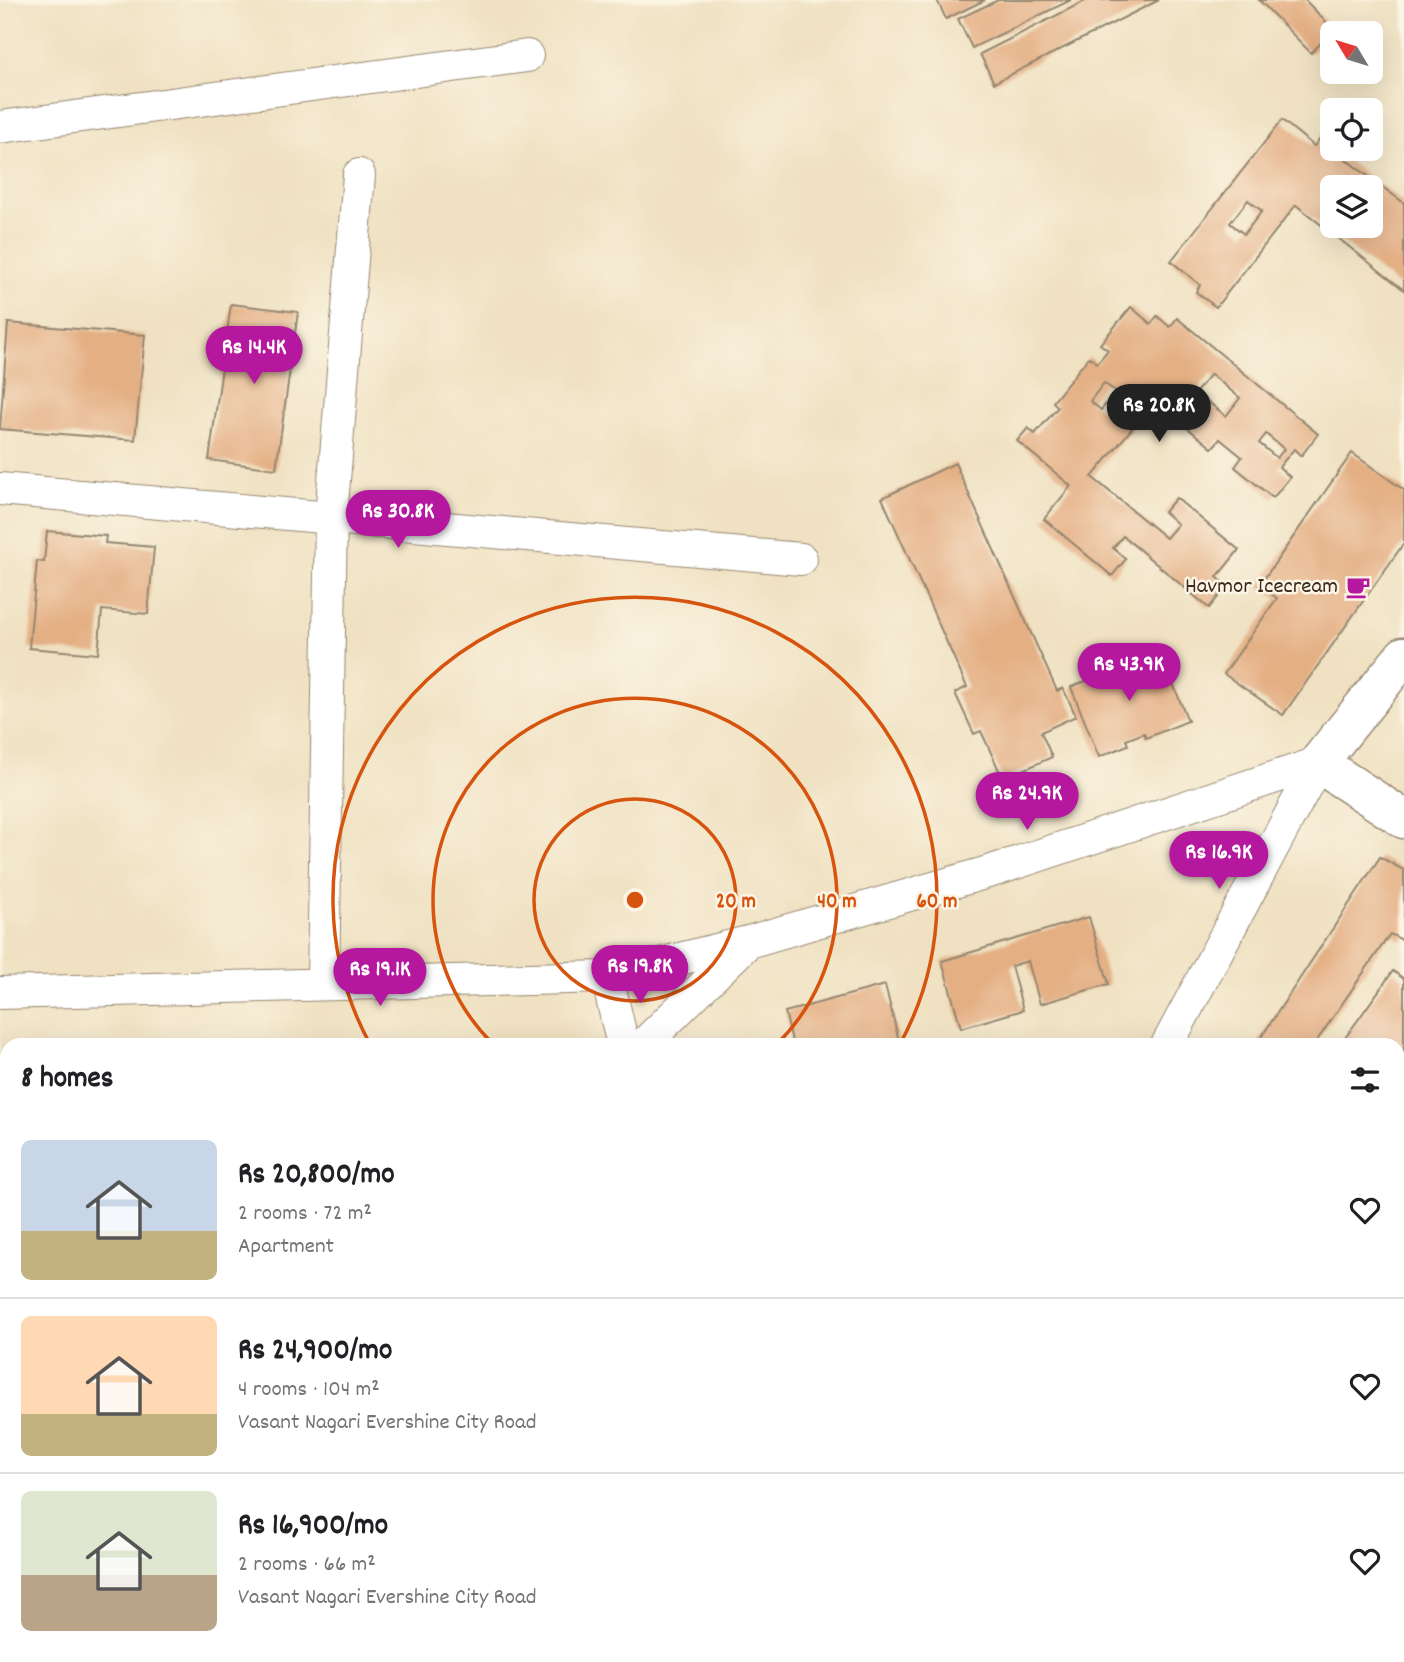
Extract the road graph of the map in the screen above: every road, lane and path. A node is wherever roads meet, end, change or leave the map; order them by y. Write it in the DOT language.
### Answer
graph roads {
  1 [pos="527,56"];
  2 [pos="0,127"];
  3 [pos="359,174"];
  4 [pos="0,489"];
  5 [pos="331,517"];
  6 [pos="801,559"];
  7 [pos="1404,656"];
  8 [pos="1318,763"];
  9 [pos="1404,819"];
  10 [pos="748,942"];
  11 [pos="607,977"];
  12 [pos="323,983"];
  13 [pos="0,993"];
  14 [pos="621,1038"];
  15 [pos="650,1038"];
  16 [pos="1171,1038"];
  1 -- 2 [label="street"];
  3 -- 5 [label="street"];
  4 -- 5 [label="street"];
  5 -- 6 [label="street"];
  5 -- 12 [label="street"];
  7 -- 8 [label="street"];
  8 -- 9 [label="street"];
  8 -- 10 [label="street"];
  8 -- 16 [label="street"];
  10 -- 11 [label="street"];
  10 -- 15 [label="street"];
  11 -- 12 [label="street"];
  11 -- 14 [label="street"];
  12 -- 13 [label="street"];
}
